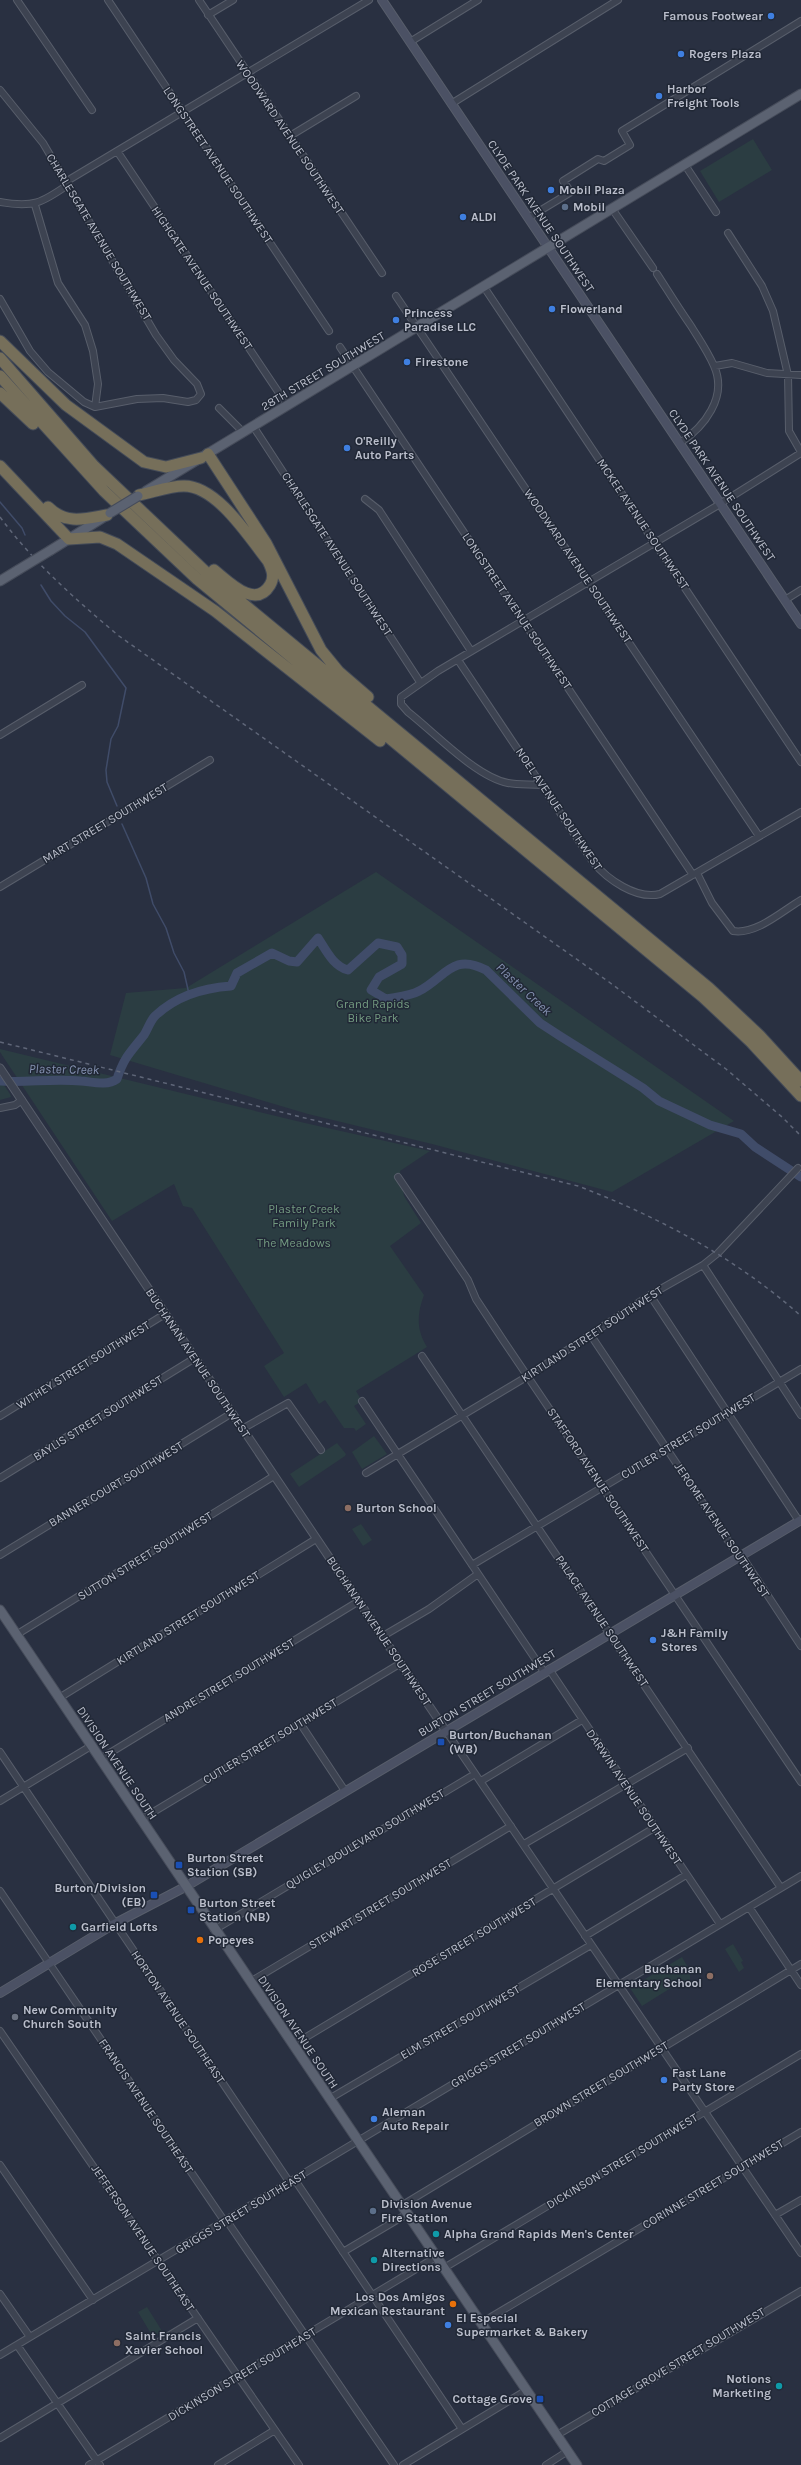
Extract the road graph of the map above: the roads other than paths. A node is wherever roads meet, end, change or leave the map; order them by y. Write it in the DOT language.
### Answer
graph roads {
  1 [pos="18,0"];
  2 [pos="108,0"];
  3 [pos="199,0"];
  4 [pos="232,0"];
  5 [pos="369,0"];
  6 [pos="382,0"];
  7 [pos="478,0"];
  8 [pos="618,0"];
  9 [pos="208,15"];
  10 [pos="801,21"];
  11 [pos="410,42"];
  12 [pos="248,74"];
  13 [pos="0,90"];
  14 [pos="801,94"];
  15 [pos="356,96"];
  16 [pos="451,104"];
  17 [pos="92,110"];
  18 [pos="183,112"];
  19 [pos="290,136"];
  20 [pos="117,151"];
  21 [pos="685,165"];
  22 [pos="68,183"];
  23 [pos="0,202"];
  24 [pos="35,205"];
  25 [pos="613,210"];
  26 [pos="716,212"];
  27 [pos="528,218"];
  28 [pos="728,234"];
  29 [pos="549,249"];
  30 [pos="653,268"];
  31 [pos="382,273"];
  32 [pos="657,274"];
  33 [pos="484,287"];
  34 [pos="396,296"];
  35 [pos="0,299"];
  36 [pos="419,327"];
  37 [pos="329,331"];
  38 [pos="0,341"];
  39 [pos="340,347"];
  40 [pos="0,358"];
  41 [pos="353,366"];
  42 [pos="715,366"];
  43 [pos="788,375"];
  44 [pos="801,375"];
  45 [pos="0,376"];
  46 [pos="0,393"];
  47 [pos="287,405"];
  48 [pos="95,407"];
  49 [pos="219,408"];
  50 [pos="253,426"];
  51 [pos="244,432"];
  52 [pos="680,444"];
  53 [pos="801,453"];
  54 [pos="205,456"];
  55 [pos="0,457"];
  56 [pos="74,459"];
  57 [pos="0,466"];
  58 [pos="139,496"];
  59 [pos="365,498"];
  60 [pos="720,504"];
  61 [pos="109,514"];
  62 [pos="154,525"];
  63 [pos="68,539"];
  64 [pos="655,542"];
  65 [pos="0,581"];
  66 [pos="589,582"];
  67 [pos="801,590"];
  68 [pos="785,600"];
  69 [pos="524,620"];
  70 [pos="801,624"];
  71 [pos="471,651"];
  72 [pos="458,660"];
  73 [pos="420,682"];
  74 [pos="82,685"];
  75 [pos="0,735"];
  76 [pos="210,760"];
  77 [pos="801,762"];
  78 [pos="542,785"];
  79 [pos="476,796"];
  80 [pos="801,812"];
  81 [pos="483,816"];
  82 [pos="759,836"];
  83 [pos="695,874"];
  84 [pos="0,887"];
  85 [pos="801,900"];
  86 [pos="0,1068"];
  87 [pos="801,1081"];
  88 [pos="801,1096"];
  89 [pos="22,1100"];
  90 [pos="0,1108"];
  91 [pos="798,1168"];
  92 [pos="398,1177"];
  93 [pos="703,1265"];
  94 [pos="650,1295"];
  95 [pos="165,1314"];
  96 [pos="590,1334"];
  97 [pos="422,1356"];
  98 [pos="195,1358"];
  99 [pos="801,1369"];
  100 [pos="528,1376"];
  101 [pos="779,1382"];
  102 [pos="362,1401"];
  103 [pos="232,1412"];
  104 [pos="727,1414"];
  105 [pos="462,1415"];
  106 [pos="801,1415"];
  107 [pos="0,1416"];
  108 [pos="242,1429"];
  109 [pos="666,1449"];
  110 [pos="321,1450"];
  111 [pos="397,1454"];
  112 [pos="366,1473"];
  113 [pos="274,1476"];
  114 [pos="0,1478"];
  115 [pos="603,1487"];
  116 [pos="800,1521"];
  117 [pos="537,1526"];
  118 [pos="316,1539"];
  119 [pos="0,1555"];
  120 [pos="739,1556"];
  121 [pos="472,1565"];
  122 [pos="478,1574"];
  123 [pos="674,1594"];
  124 [pos="359,1601"];
  125 [pos="0,1610"];
  126 [pos="609,1633"];
  127 [pos="16,1635"];
  128 [pos="383,1636"];
  129 [pos="801,1646"];
  130 [pos="401,1663"];
  131 [pos="546,1671"];
  132 [pos="59,1698"];
  133 [pos="582,1720"];
  134 [pos="300,1723"];
  135 [pos="446,1731"];
  136 [pos="91,1746"];
  137 [pos="688,1748"];
  138 [pos="0,1752"];
  139 [pos="100,1759"];
  140 [pos="475,1774"];
  141 [pos="480,1781"];
  142 [pos="801,1782"];
  143 [pos="626,1785"];
  144 [pos="24,1787"];
  145 [pos="345,1792"];
  146 [pos="0,1802"];
  147 [pos="140,1820"];
  148 [pos="511,1826"];
  149 [pos="654,1828"];
  150 [pos="524,1844"];
  151 [pos="686,1875"];
  152 [pos="801,1876"];
  153 [pos="185,1887"];
  154 [pos="554,1888"];
  155 [pos="781,1888"];
  156 [pos="0,1891"];
  157 [pos="748,1907"];
  158 [pos="114,1924"];
  159 [pos="720,1924"];
  160 [pos="214,1930"];
  161 [pos="585,1936"];
  162 [pos="591,1945"];
  163 [pos="49,1964"];
  164 [pos="801,1964"];
  165 [pos="791,1970"];
  166 [pos="250,1982"];
  167 [pos="618,1985"];
  168 [pos="801,1985"];
  169 [pos="0,1993"];
  170 [pos="0,2031"];
  171 [pos="293,2045"];
  172 [pos="661,2049"];
  173 [pos="801,2054"];
  174 [pos="329,2099"];
  175 [pos="704,2111"];
  176 [pos="801,2132"];
  177 [pos="358,2142"];
  178 [pos="0,2165"];
  179 [pos="743,2167"];
  180 [pos="292,2181"];
  181 [pos="801,2200"];
  182 [pos="401,2206"];
  183 [pos="407,2214"];
  184 [pos="775,2215"];
  185 [pos="226,2221"];
  186 [pos="343,2252"];
  187 [pos="801,2253"];
  188 [pos="436,2257"];
  189 [pos="159,2261"];
  190 [pos="444,2268"];
  191 [pos="801,2291"];
  192 [pos="0,2294"];
  193 [pos="372,2295"];
  194 [pos="93,2300"];
  195 [pos="198,2318"];
  196 [pos="481,2323"];
  197 [pos="306,2336"];
  198 [pos="30,2337"];
  199 [pos="17,2345"];
  200 [pos="0,2355"];
  201 [pos="238,2376"];
  202 [pos="526,2390"];
  203 [pos="58,2403"];
  204 [pos="462,2429"];
  205 [pos="275,2430"];
  206 [pos="556,2435"];
  207 [pos="0,2438"];
  208 [pos="568,2451"];
  209 [pos="98,2463"];
  210 [pos="89,2465"];
  211 [pos="218,2465"];
  212 [pos="299,2465"];
  213 [pos="394,2465"];
  214 [pos="403,2465"];
  215 [pos="546,2465"];
  216 [pos="578,2465"];
  1 -- 17 [label="street"];
  2 -- 18 [label="street, LONGSTREET AVENUE SOUTHWEST"];
  3 -- 9 [label="street, WOODWARD AVENUE SOUTHWEST"];
  4 -- 9 [label="street"];
  5 -- 12 [label="street"];
  6 -- 11 [label="main road, CLYDE PARK AVENUE SOUTHWEST"];
  7 -- 11 [label="street"];
  8 -- 16 [label="street"];
  9 -- 12 [label="street, WOODWARD AVENUE SOUTHWEST"];
  10 -- 27 [label="street"];
  11 -- 16 [label="main road, CLYDE PARK AVENUE SOUTHWEST"];
  12 -- 18 [label="street"];
  12 -- 19 [label="street, WOODWARD AVENUE SOUTHWEST"];
  13 -- 22 [label="street, CHARLESGATE AVENUE SOUTHWEST"];
  14 -- 21 [label="main road, 28TH STREET SOUTHWEST"];
  15 -- 19 [label="street"];
  16 -- 27 [label="main road, CLYDE PARK AVENUE SOUTHWEST"];
  18 -- 20 [label="street"];
  18 -- 37 [label="street, LONGSTREET AVENUE SOUTHWEST"];
  19 -- 31 [label="street, WOODWARD AVENUE SOUTHWEST"];
  20 -- 22 [label="street"];
  20 -- 47 [label="street, HIGHGATE AVENUE SOUTHWEST"];
  21 -- 25 [label="main road, 28TH STREET SOUTHWEST"];
  21 -- 26 [label="street"];
  22 -- 24 [label="street"];
  22 -- 48 [label="street, CHARLESGATE AVENUE SOUTHWEST"];
  23 -- 24 [label="street"];
  24 -- 48 [label="street"];
  25 -- 29 [label="main road, 28TH STREET SOUTHWEST"];
  25 -- 30 [label="street"];
  27 -- 29 [label="main road, CLYDE PARK AVENUE SOUTHWEST"];
  28 -- 43 [label="street"];
  29 -- 33 [label="main road, 28TH STREET SOUTHWEST"];
  29 -- 52 [label="main road, CLYDE PARK AVENUE SOUTHWEST"];
  32 -- 42 [label="street"];
  33 -- 36 [label="main road, 28TH STREET SOUTHWEST"];
  33 -- 64 [label="street, MCKEE AVENUE SOUTHWEST"];
  34 -- 36 [label="street, WOODWARD AVENUE SOUTHWEST"];
  35 -- 48 [label="street"];
  36 -- 41 [label="main road, 28TH STREET SOUTHWEST"];
  36 -- 66 [label="street, WOODWARD AVENUE SOUTHWEST"];
  38 -- 54 [label="highway"];
  39 -- 41 [label="street, LONGSTREET AVENUE SOUTHWEST"];
  40 -- 62 [label="highway"];
  41 -- 47 [label="main road, 28TH STREET SOUTHWEST"];
  41 -- 69 [label="street, LONGSTREET AVENUE SOUTHWEST"];
  42 -- 43 [label="street"];
  42 -- 52 [label="street"];
  43 -- 44 [label="street"];
  43 -- 53 [label="street"];
  45 -- 56 [label="highway"];
  46 -- 56 [label="highway"];
  47 -- 50 [label="main road, 28TH STREET SOUTHWEST"];
  49 -- 51 [label="street"];
  50 -- 51 [label="main road, 28TH STREET SOUTHWEST"];
  50 -- 73 [label="street, CHARLESGATE AVENUE SOUTHWEST"];
  51 -- 54 [label="main road, 28TH STREET SOUTHWEST"];
  52 -- 60 [label="main road, CLYDE PARK AVENUE SOUTHWEST"];
  53 -- 60 [label="street"];
  54 -- 58 [label="main road, 28TH STREET SOUTHWEST"];
  54 -- 79 [label="highway"];
  55 -- 61 [label="highway"];
  56 -- 81 [label="highway"];
  57 -- 63 [label="highway"];
  58 -- 61 [label="main road, 28TH STREET SOUTHWEST, bridge"];
  58 -- 62 [label="highway"];
  59 -- 71 [label="street"];
  60 -- 64 [label="street"];
  60 -- 68 [label="main road, CLYDE PARK AVENUE SOUTHWEST"];
  61 -- 63 [label="main road, 28TH STREET SOUTHWEST"];
  62 -- 79 [label="highway"];
  63 -- 65 [label="main road, 28TH STREET SOUTHWEST, bridge"];
  63 -- 81 [label="highway"];
  64 -- 66 [label="street"];
  64 -- 77 [label="street, MCKEE AVENUE SOUTHWEST"];
  66 -- 69 [label="street"];
  66 -- 82 [label="street, WOODWARD AVENUE SOUTHWEST"];
  67 -- 68 [label="street"];
  68 -- 70 [label="main road, CLYDE PARK AVENUE SOUTHWEST"];
  69 -- 71 [label="street"];
  69 -- 83 [label="street, LONGSTREET AVENUE SOUTHWEST"];
  71 -- 72 [label="street"];
  72 -- 73 [label="street"];
  72 -- 78 [label="street, NOEL AVENUE SOUTHWEST"];
  73 -- 78 [label="street"];
  74 -- 75 [label="street"];
  76 -- 84 [label="street, MART STREET SOUTHWEST"];
  78 -- 83 [label="street, NOEL AVENUE SOUTHWEST"];
  79 -- 87 [label="highway"];
  80 -- 82 [label="street, NOEL AVENUE SOUTHWEST"];
  81 -- 88 [label="highway"];
  82 -- 83 [label="street, NOEL AVENUE SOUTHWEST"];
  83 -- 85 [label="street, LONGSTREET AVENUE SOUTHWEST"];
  86 -- 89 [label="street, BUCHANAN AVENUE SOUTHWEST"];
  89 -- 90 [label="street"];
  89 -- 95 [label="street, BUCHANAN AVENUE SOUTHWEST"];
  91 -- 93 [label="street, KIRTLAND STREET SOUTHWEST"];
  92 -- 100 [label="street, STAFFORD AVENUE SOUTHWEST"];
  93 -- 94 [label="street, KIRTLAND STREET SOUTHWEST"];
  93 -- 101 [label="street"];
  94 -- 96 [label="street, KIRTLAND STREET SOUTHWEST"];
  94 -- 104 [label="street"];
  95 -- 98 [label="street, BUCHANAN AVENUE SOUTHWEST"];
  95 -- 107 [label="street, WITHEY STREET SOUTHWEST"];
  96 -- 100 [label="street, KIRTLAND STREET SOUTHWEST"];
  96 -- 109 [label="street, JEROME AVENUE SOUTHWEST"];
  97 -- 105 [label="street, PALACE AVENUE SOUTHWEST"];
  98 -- 103 [label="street, BUCHANAN AVENUE SOUTHWEST"];
  98 -- 114 [label="street, BAYLIS STREET SOUTHWEST"];
  99 -- 101 [label="street, CUTLER STREET SOUTHWEST"];
  100 -- 105 [label="street, KIRTLAND STREET SOUTHWEST"];
  100 -- 115 [label="street, STAFFORD AVENUE SOUTHWEST"];
  101 -- 104 [label="street, CUTLER STREET SOUTHWEST"];
  101 -- 106 [label="street"];
  102 -- 111 [label="street, DARWIN AVENUE SOUTHWEST"];
  103 -- 108 [label="street, BUCHANAN AVENUE SOUTHWEST"];
  103 -- 119 [label="street, BANNER COURT SOUTHWEST"];
  104 -- 109 [label="street, CUTLER STREET SOUTHWEST"];
  104 -- 116 [label="street"];
  105 -- 111 [label="street, KIRTLAND STREET SOUTHWEST"];
  105 -- 117 [label="street, PALACE AVENUE SOUTHWEST"];
  108 -- 110 [label="street"];
  108 -- 113 [label="street, BUCHANAN AVENUE SOUTHWEST"];
  109 -- 115 [label="street, CUTLER STREET SOUTHWEST"];
  109 -- 120 [label="street, JEROME AVENUE SOUTHWEST"];
  111 -- 112 [label="street, KIRTLAND STREET SOUTHWEST"];
  111 -- 121 [label="street, DARWIN AVENUE SOUTHWEST"];
  113 -- 118 [label="street, BUCHANAN AVENUE SOUTHWEST"];
  113 -- 127 [label="street, SUTTON STREET SOUTHWEST"];
  115 -- 117 [label="street, CUTLER STREET SOUTHWEST"];
  115 -- 123 [label="street, STAFFORD AVENUE SOUTHWEST"];
  116 -- 120 [label="main road, BURTON STREET SOUTHWEST"];
  117 -- 121 [label="street, CUTLER STREET SOUTHWEST"];
  117 -- 126 [label="street, PALACE AVENUE SOUTHWEST"];
  118 -- 124 [label="street, BUCHANAN AVENUE SOUTHWEST"];
  118 -- 132 [label="street, KIRTLAND STREET SOUTHWEST"];
  120 -- 123 [label="main road, BURTON STREET SOUTHWEST"];
  120 -- 129 [label="street, JEROME AVENUE SOUTHWEST"];
  121 -- 122 [label="street, DARWIN AVENUE SOUTHWEST"];
  122 -- 128 [label="street"];
  122 -- 131 [label="street, DARWIN AVENUE SOUTHWEST"];
  123 -- 126 [label="main road, BURTON STREET SOUTHWEST"];
  123 -- 142 [label="street, STAFFORD AVENUE SOUTHWEST"];
  124 -- 128 [label="street, BUCHANAN AVENUE SOUTHWEST"];
  124 -- 139 [label="street, ANDRE STREET SOUTHWEST"];
  125 -- 127 [label="main road, DIVISION AVENUE SOUTH"];
  126 -- 131 [label="main road, BURTON STREET SOUTHWEST"];
  126 -- 137 [label="street, PALACE AVENUE SOUTHWEST"];
  127 -- 132 [label="main road, DIVISION AVENUE SOUTH"];
  128 -- 130 [label="street, BUCHANAN AVENUE SOUTHWEST"];
  130 -- 134 [label="street, CUTLER STREET SOUTHWEST"];
  130 -- 135 [label="street, BUCHANAN AVENUE SOUTHWEST"];
  131 -- 133 [label="street, DARWIN AVENUE SOUTHWEST"];
  131 -- 135 [label="main road, BURTON STREET SOUTHWEST"];
  132 -- 136 [label="main road, DIVISION AVENUE SOUTH"];
  133 -- 141 [label="street"];
  133 -- 143 [label="street, DARWIN AVENUE SOUTHWEST"];
  134 -- 145 [label="street"];
  134 -- 147 [label="street, CUTLER STREET SOUTHWEST"];
  135 -- 140 [label="street, BUCHANAN AVENUE SOUTHWEST"];
  135 -- 145 [label="main road, BURTON STREET SOUTHWEST"];
  136 -- 139 [label="main road, DIVISION AVENUE SOUTH"];
  136 -- 144 [label="street"];
  137 -- 143 [label="street"];
  137 -- 155 [label="street, PALACE AVENUE SOUTHWEST"];
  138 -- 144 [label="street, HORTON AVENUE SOUTHEAST"];
  139 -- 147 [label="main road, DIVISION AVENUE SOUTH"];
  140 -- 141 [label="street, BUCHANAN AVENUE SOUTHWEST"];
  140 -- 160 [label="street, QUIGLEY BOULEVARD SOUTHWEST"];
  141 -- 148 [label="street, BUCHANAN AVENUE SOUTHWEST"];
  143 -- 149 [label="street, DARWIN AVENUE SOUTHWEST"];
  143 -- 150 [label="street"];
  144 -- 146 [label="street"];
  144 -- 158 [label="street, HORTON AVENUE SOUTHEAST"];
  145 -- 153 [label="main road, BURTON STREET SOUTHWEST"];
  147 -- 153 [label="main road, DIVISION AVENUE SOUTH"];
  148 -- 150 [label="street, BUCHANAN AVENUE SOUTHWEST"];
  148 -- 166 [label="street, STEWART STREET SOUTHWEST"];
  149 -- 151 [label="street, DARWIN AVENUE SOUTHWEST"];
  149 -- 154 [label="street, ROSE STREET SOUTHWEST"];
  150 -- 154 [label="street, BUCHANAN AVENUE SOUTHWEST"];
  151 -- 159 [label="street, DARWIN AVENUE SOUTHWEST"];
  151 -- 161 [label="street"];
  152 -- 155 [label="street, GRIGGS STREET SOUTHWEST"];
  153 -- 158 [label="main road, BURTON STREET SOUTHWEST"];
  153 -- 160 [label="main road, DIVISION AVENUE SOUTH"];
  154 -- 161 [label="street, BUCHANAN AVENUE SOUTHWEST"];
  154 -- 171 [label="street, ROSE STREET SOUTHWEST"];
  155 -- 157 [label="street, GRIGGS STREET SOUTHWEST"];
  156 -- 163 [label="street, FRANCIS AVENUE SOUTHEAST"];
  157 -- 159 [label="street, GRIGGS STREET SOUTHWEST"];
  157 -- 165 [label="street"];
  158 -- 163 [label="main road, BURTON STREET SOUTHWEST"];
  158 -- 180 [label="street, HORTON AVENUE SOUTHEAST"];
  159 -- 167 [label="street, GRIGGS STREET SOUTHWEST"];
  160 -- 166 [label="main road, DIVISION AVENUE SOUTH"];
  161 -- 162 [label="street, BUCHANAN AVENUE SOUTHWEST"];
  162 -- 167 [label="street, BUCHANAN AVENUE SOUTHWEST"];
  162 -- 174 [label="street, ELM STREET SOUTHWEST"];
  163 -- 169 [label="main road, BURTON STREET SOUTHWEST"];
  163 -- 185 [label="street, FRANCIS AVENUE SOUTHEAST"];
  164 -- 165 [label="street, BROWN STREET SOUTHWEST"];
  165 -- 168 [label="street"];
  165 -- 172 [label="street, BROWN STREET SOUTHWEST"];
  166 -- 171 [label="main road, DIVISION AVENUE SOUTH"];
  167 -- 172 [label="street, BUCHANAN AVENUE SOUTHWEST"];
  167 -- 177 [label="street, GRIGGS STREET SOUTHWEST"];
  170 -- 189 [label="street, JEFFERSON AVENUE SOUTHEAST"];
  171 -- 174 [label="main road, DIVISION AVENUE SOUTH"];
  172 -- 175 [label="street, BUCHANAN AVENUE SOUTHWEST"];
  172 -- 182 [label="street, BROWN STREET SOUTHWEST"];
  173 -- 175 [label="street, DICKINSON STREET SOUTHWEST"];
  174 -- 177 [label="main road, DIVISION AVENUE SOUTH"];
  175 -- 179 [label="street, BUCHANAN AVENUE SOUTHWEST"];
  175 -- 190 [label="street, DICKINSON STREET SOUTHWEST"];
  176 -- 179 [label="street, CORINNE STREET SOUTHWEST"];
  177 -- 180 [label="street, GRIGGS STREET SOUTHEAST"];
  177 -- 182 [label="main road, DIVISION AVENUE SOUTH"];
  178 -- 194 [label="street"];
  179 -- 184 [label="street, BUCHANAN AVENUE SOUTHWEST"];
  179 -- 196 [label="street, CORINNE STREET SOUTHWEST"];
  180 -- 185 [label="street, GRIGGS STREET SOUTHEAST"];
  180 -- 186 [label="street, HORTON AVENUE SOUTHEAST"];
  181 -- 184 [label="street"];
  182 -- 183 [label="main road, DIVISION AVENUE SOUTH"];
  183 -- 186 [label="street"];
  183 -- 188 [label="main road, DIVISION AVENUE SOUTH"];
  184 -- 187 [label="street, BUCHANAN AVENUE SOUTHWEST"];
  185 -- 189 [label="street, GRIGGS STREET SOUTHEAST"];
  185 -- 197 [label="street, FRANCIS AVENUE SOUTHEAST"];
  186 -- 193 [label="street, HORTON AVENUE SOUTHEAST"];
  188 -- 190 [label="main road, DIVISION AVENUE SOUTH"];
  188 -- 193 [label="street, DICKINSON STREET SOUTHEAST"];
  189 -- 194 [label="street, GRIGGS STREET SOUTHEAST"];
  189 -- 195 [label="street, JEFFERSON AVENUE SOUTHEAST"];
  190 -- 196 [label="main road, DIVISION AVENUE SOUTH"];
  191 -- 206 [label="street, COTTAGE GROVE STREET SOUTHWEST"];
  192 -- 198 [label="street"];
  193 -- 197 [label="street, DICKINSON STREET SOUTHEAST"];
  193 -- 204 [label="street, HORTON AVENUE SOUTHEAST"];
  194 -- 198 [label="street, GRIGGS STREET SOUTHEAST"];
  195 -- 201 [label="street, JEFFERSON AVENUE SOUTHEAST"];
  195 -- 203 [label="street"];
  196 -- 202 [label="main road, DIVISION AVENUE SOUTH"];
  197 -- 201 [label="street, DICKINSON STREET SOUTHEAST"];
  197 -- 213 [label="street, FRANCIS AVENUE SOUTHEAST"];
  198 -- 199 [label="street, GRIGGS STREET SOUTHEAST"];
  199 -- 200 [label="street, GRIGGS STREET SOUTHEAST"];
  199 -- 203 [label="street"];
  201 -- 205 [label="street, JEFFERSON AVENUE SOUTHEAST"];
  201 -- 209 [label="street, DICKINSON STREET SOUTHEAST"];
  202 -- 204 [label="street"];
  202 -- 206 [label="main road, DIVISION AVENUE SOUTH"];
  203 -- 207 [label="street"];
  203 -- 209 [label="street"];
  204 -- 214 [label="street"];
  205 -- 211 [label="street"];
  205 -- 212 [label="street, JEFFERSON AVENUE SOUTHEAST"];
  206 -- 208 [label="main road, DIVISION AVENUE SOUTH"];
  208 -- 215 [label="street"];
  208 -- 216 [label="main road, DIVISION AVENUE SOUTH"];
  209 -- 210 [label="street, DICKINSON STREET SOUTHEAST"];
}
